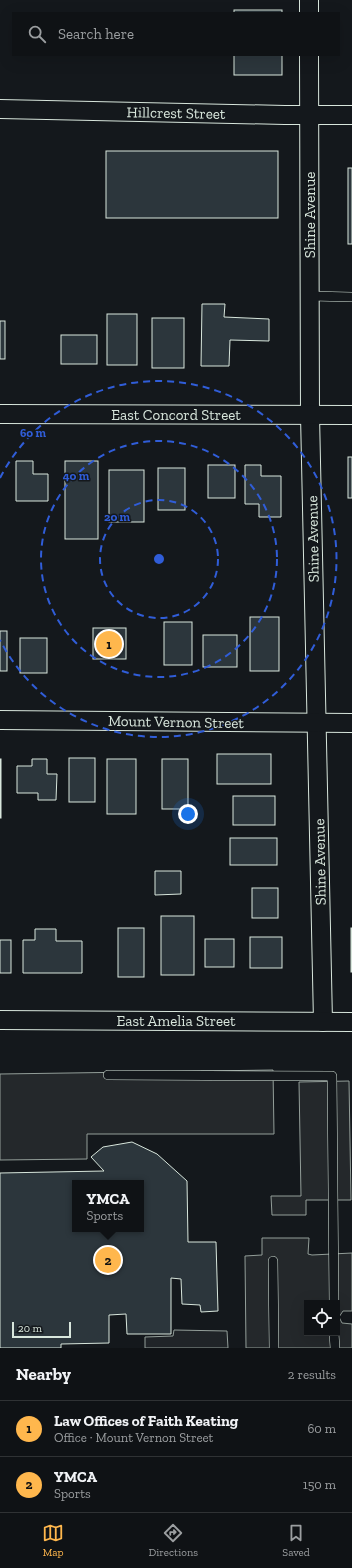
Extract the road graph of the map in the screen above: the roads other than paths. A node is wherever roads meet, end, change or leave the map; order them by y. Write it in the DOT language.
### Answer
graph roads {
  1 [pos="308,0"];
  2 [pos="308,12"];
  3 [pos="308,56"];
  4 [pos="0,109"];
  5 [pos="308,115"];
  6 [pos="352,115"];
  7 [pos="310,296"];
  8 [pos="352,297"];
  9 [pos="0,414"];
  10 [pos="310,415"];
  11 [pos="352,415"];
  12 [pos="0,720"];
  13 [pos="352,723"];
  14 [pos="317,724"];
  15 [pos="0,1020"];
  16 [pos="323,1022"];
  17 [pos="352,1022"];
  18 [pos="108,1075"];
  19 [pos="273,1261"];
  20 [pos="334,1300"];
  21 [pos="334,1336"];
  22 [pos="274,1348"];
  23 [pos="335,1348"];
  1 -- 2 [label="street"];
  3 -- 5 [label="street, Shine Avenue"];
  4 -- 5 [label="street, Hillcrest Street"];
  5 -- 6 [label="street, Hillcrest Street"];
  5 -- 7 [label="street, Shine Avenue"];
  7 -- 8 [label="lane"];
  7 -- 10 [label="street, Shine Avenue"];
  9 -- 10 [label="street, East Concord Street"];
  10 -- 11 [label="street, East Concord Street"];
  10 -- 14 [label="street, Shine Avenue"];
  12 -- 14 [label="street, Mount Vernon Street"];
  13 -- 14 [label="street, Mount Vernon Street"];
  14 -- 16 [label="street, Shine Avenue"];
  15 -- 16 [label="street, East Amelia Street"];
  16 -- 17 [label="street, East Amelia Street"];
  18 -- 20 [label="lane"];
  19 -- 22 [label="lane"];
  21 -- 23 [label="lane"];
}
